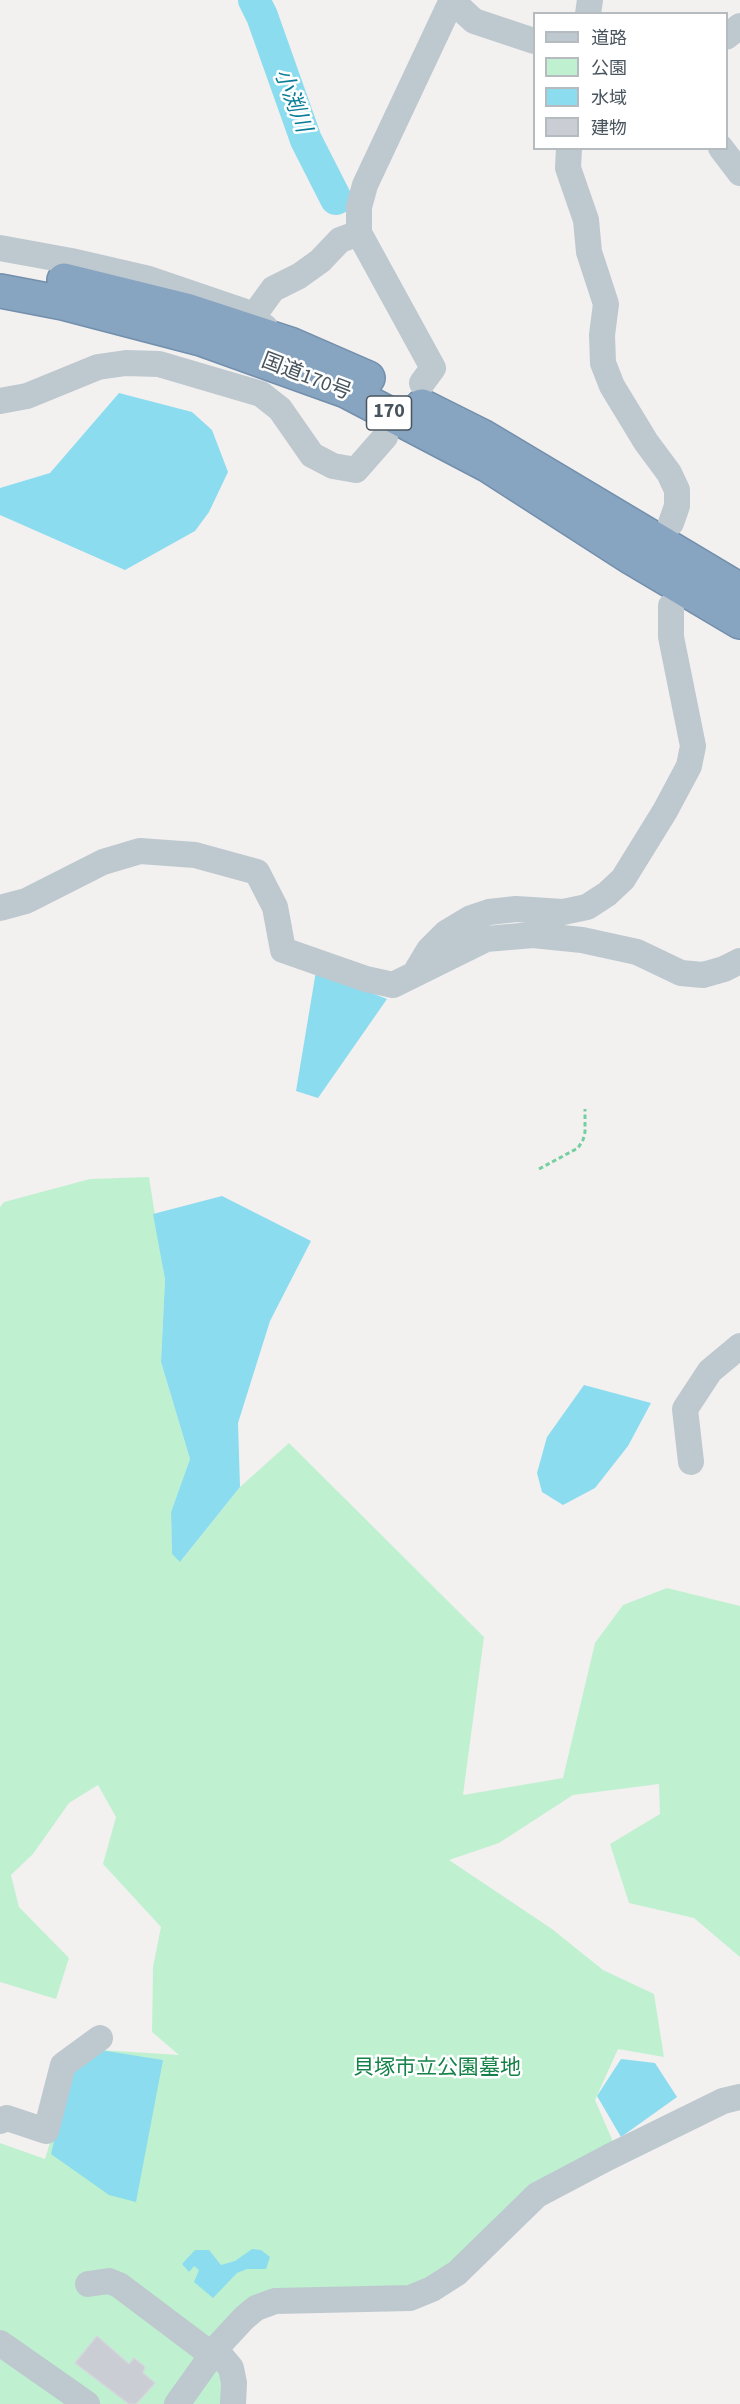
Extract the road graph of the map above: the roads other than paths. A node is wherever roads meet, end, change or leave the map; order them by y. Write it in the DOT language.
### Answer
graph roads {
  1 [pos="451,0"];
  2 [pos="740,26"];
  3 [pos="728,35"];
  4 [pos="533,41"];
  5 [pos="570,150"];
  6 [pos="722,150"];
  7 [pos="740,173"];
  8 [pos="359,234"];
  9 [pos="0,248"];
  10 [pos="0,269"];
  11 [pos="0,291"];
  12 [pos="252,318"];
  13 [pos="290,344"];
  14 [pos="422,383"];
  15 [pos="0,401"];
  16 [pos="386,437"];
  17 [pos="671,523"];
  18 [pos="740,590"];
  19 [pos="671,606"];
  20 [pos="740,622"];
  21 [pos="0,909"];
  22 [pos="740,961"];
  23 [pos="414,975"];
  24 [pos="740,1346"];
  25 [pos="691,1462"];
  26 [pos="100,2038"];
  27 [pos="740,2097"];
  28 [pos="0,2121"];
  29 [pos="88,2284"];
  30 [pos="0,2343"];
  31 [pos="214,2352"];
  32 [pos="87,2404"];
  33 [pos="177,2404"];
  34 [pos="233,2404"];
  1 -- 4 [label="street"];
  1 -- 8 [label="street"];
  2 -- 3 [label="street"];
  5 -- 17 [label="street"];
  6 -- 7 [label="street"];
  8 -- 12 [label="street"];
  8 -- 14 [label="street"];
  9 -- 12 [label="street"];
  10 -- 13 [label="highway, 国道170号 / 170"];
  11 -- 20 [label="highway, 国道170号 / 170"];
  12 -- 13 [label="street"];
  13 -- 18 [label="highway, 国道170号 / 170"];
  15 -- 16 [label="street"];
  19 -- 23 [label="street"];
  21 -- 23 [label="street"];
  22 -- 23 [label="street"];
  24 -- 25 [label="street"];
  26 -- 28 [label="street"];
  27 -- 31 [label="street"];
  29 -- 31 [label="street"];
  30 -- 32 [label="street"];
  31 -- 33 [label="street"];
  31 -- 34 [label="street"];
}
